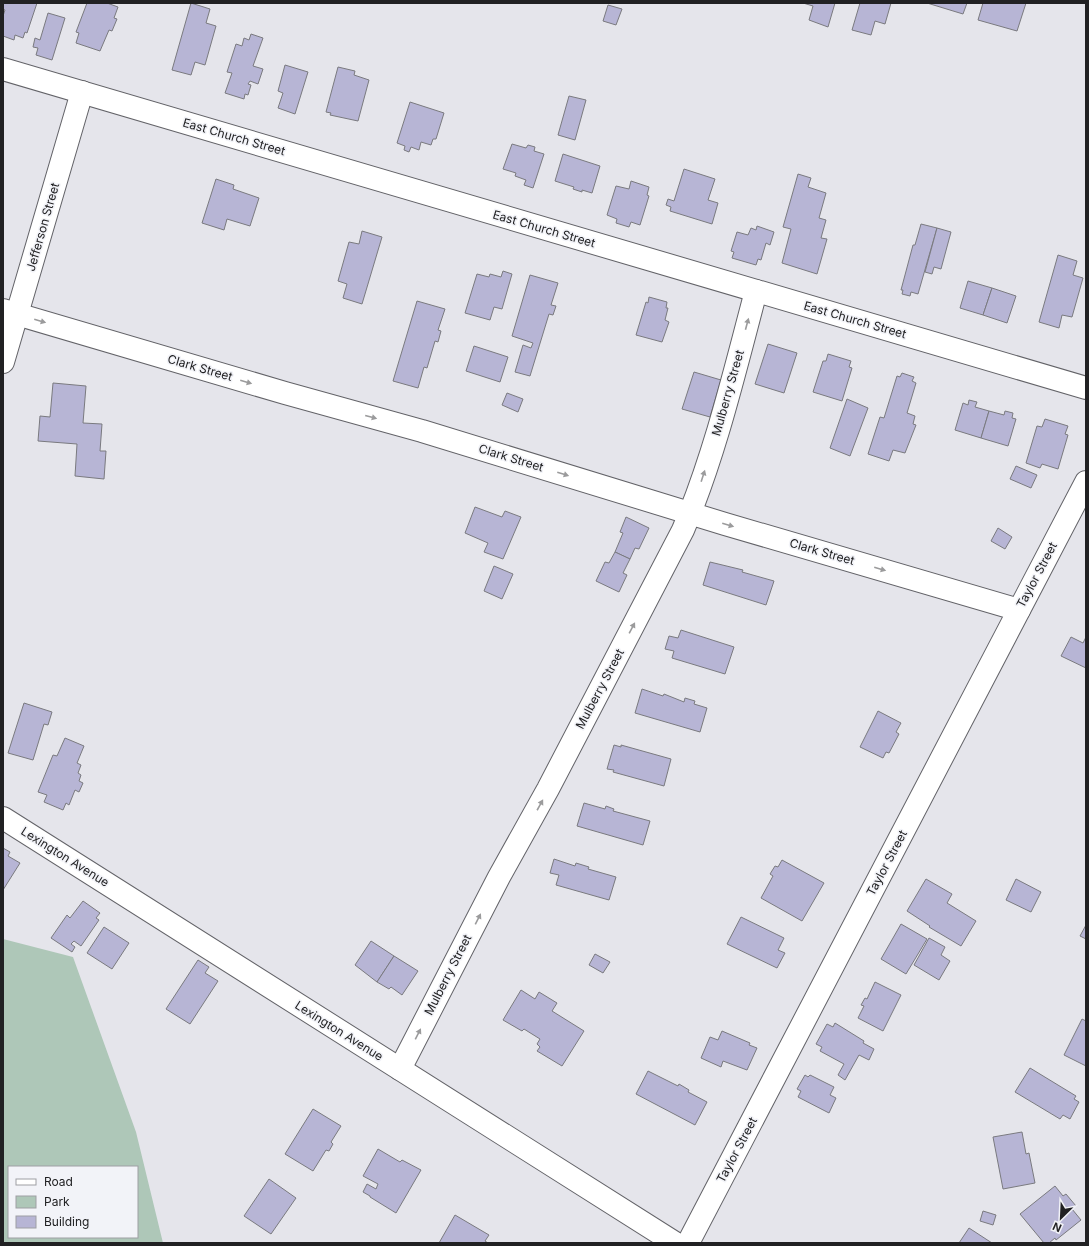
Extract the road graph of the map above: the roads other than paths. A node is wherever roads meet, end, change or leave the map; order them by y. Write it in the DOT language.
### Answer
graph roads {
  1 [pos="3,69"];
  2 [pos="82,92"];
  3 [pos="756,291"];
  4 [pos="10,312"];
  5 [pos="3,362"];
  6 [pos="1086,388"];
  7 [pos="1086,482"];
  8 [pos="691,513"];
  9 [pos="1019,610"];
  10 [pos="3,818"];
  11 [pos="400,1069"];
  12 [pos="675,1243"];
  13 [pos="688,1243"];
  1 -- 2 [label="street, East Church Street"];
  2 -- 3 [label="street, East Church Street"];
  2 -- 4 [label="street, Jefferson Street"];
  3 -- 6 [label="street, East Church Street"];
  8 -- 3 [label="street, Mulberry Street, one-way"];
  4 -- 5 [label="street, Jefferson Street"];
  4 -- 8 [label="street, Clark Street, one-way"];
  7 -- 9 [label="street, Taylor Street"];
  8 -- 9 [label="street, Clark Street, one-way"];
  11 -- 8 [label="street, Mulberry Street, one-way"];
  9 -- 13 [label="street, Taylor Street"];
  10 -- 11 [label="street, Lexington Avenue"];
  11 -- 12 [label="street, Lexington Avenue"];
}
